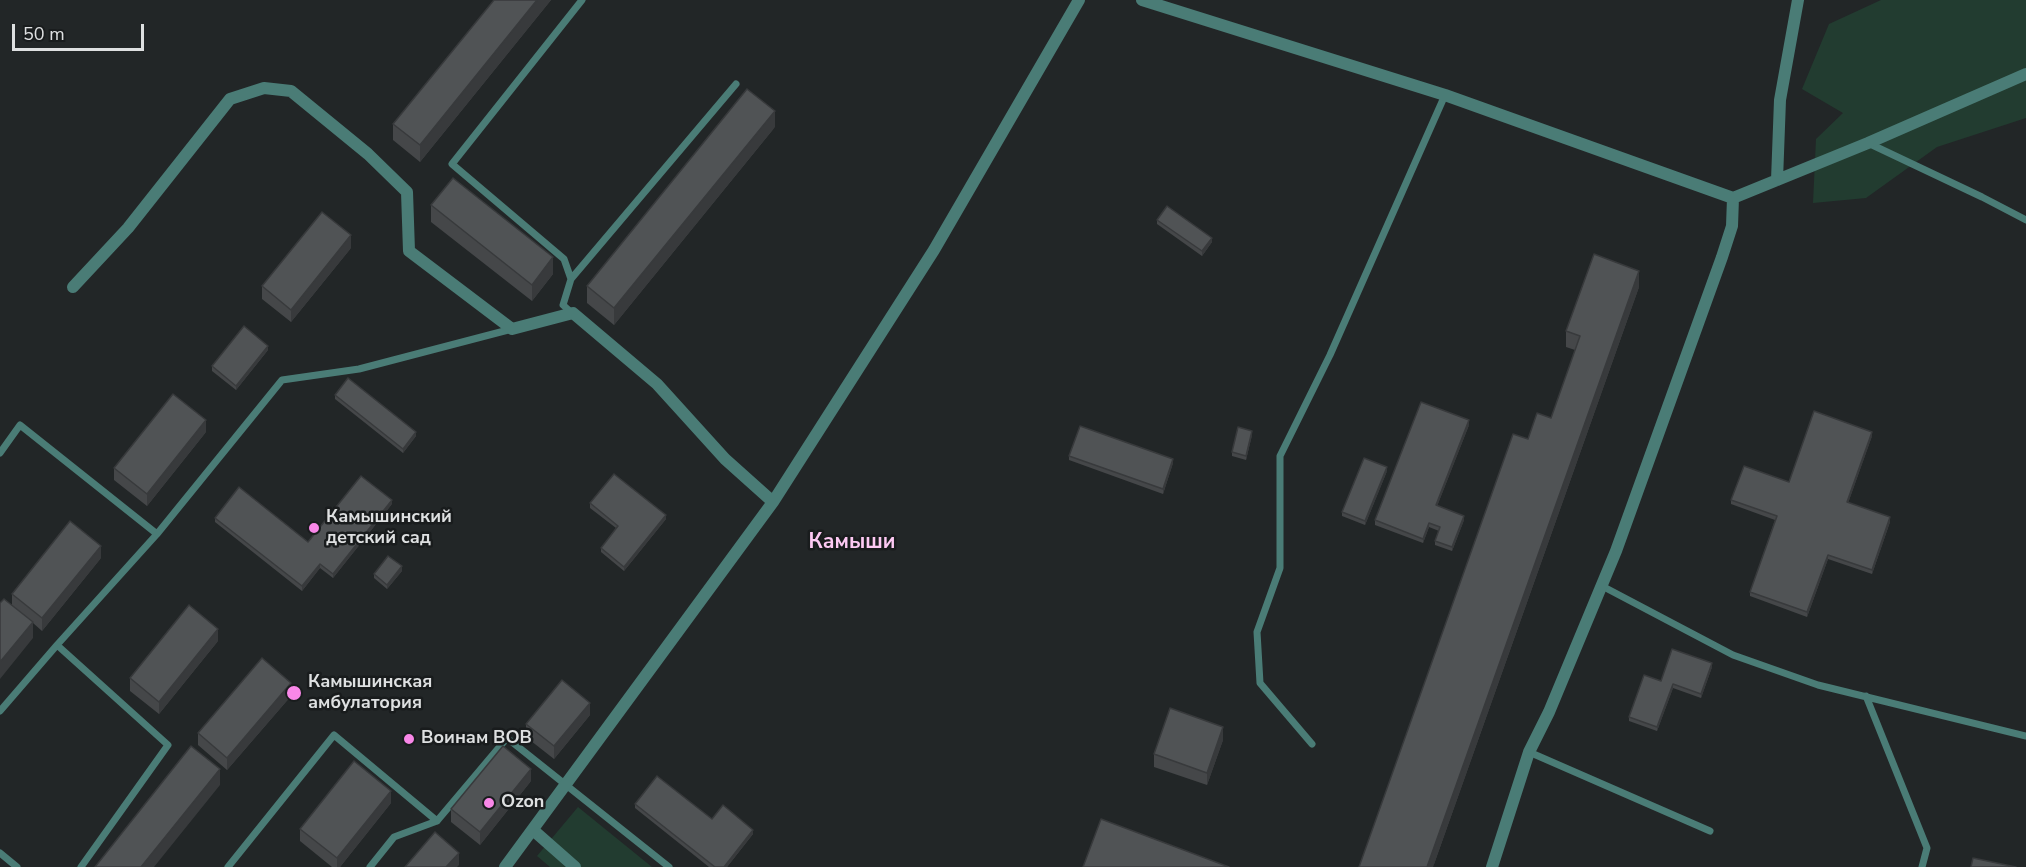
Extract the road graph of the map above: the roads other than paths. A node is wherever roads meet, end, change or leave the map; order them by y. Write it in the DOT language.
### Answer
graph roads {
  1 [pos="582,0"];
  2 [pos="1078,0"];
  3 [pos="1142,0"];
  4 [pos="1798,0"];
  5 [pos="2026,74"];
  6 [pos="736,84"];
  7 [pos="1445,95"];
  8 [pos="1868,143"];
  9 [pos="1778,180"];
  10 [pos="1733,198"];
  11 [pos="2026,220"];
  12 [pos="571,279"];
  13 [pos="73,288"];
  14 [pos="573,313"];
  15 [pos="512,329"];
  16 [pos="0,453"];
  17 [pos="772,502"];
  18 [pos="157,534"];
  19 [pos="1602,586"];
  20 [pos="57,645"];
  21 [pos="1866,696"];
  22 [pos="0,711"];
  23 [pos="2026,736"];
  24 [pos="1312,744"];
  25 [pos="1529,752"];
  26 [pos="566,784"];
  27 [pos="437,821"];
  28 [pos="533,830"];
  29 [pos="1710,831"];
  30 [pos="0,853"];
  31 [pos="17,867"];
  32 [pos="81,867"];
  33 [pos="228,867"];
  34 [pos="370,867"];
  35 [pos="505,867"];
  36 [pos="575,867"];
  37 [pos="669,867"];
  38 [pos="1492,867"];
  39 [pos="1922,867"];
  1 -- 12 [label="lane"];
  2 -- 17 [label="street"];
  3 -- 7 [label="street"];
  4 -- 9 [label="street"];
  5 -- 8 [label="street"];
  6 -- 12 [label="lane"];
  7 -- 10 [label="street"];
  7 -- 24 [label="lane"];
  8 -- 9 [label="street"];
  8 -- 11 [label="lane"];
  9 -- 10 [label="street"];
  10 -- 19 [label="street"];
  12 -- 14 [label="lane"];
  13 -- 15 [label="street"];
  14 -- 15 [label="street"];
  14 -- 17 [label="street"];
  15 -- 18 [label="lane"];
  16 -- 18 [label="lane"];
  17 -- 26 [label="street"];
  18 -- 20 [label="lane"];
  19 -- 21 [label="lane"];
  19 -- 25 [label="street"];
  20 -- 22 [label="lane"];
  20 -- 32 [label="lane"];
  21 -- 23 [label="lane"];
  21 -- 39 [label="lane"];
  25 -- 29 [label="lane"];
  25 -- 38 [label="street"];
  26 -- 27 [label="lane"];
  26 -- 28 [label="street"];
  26 -- 37 [label="lane"];
  27 -- 33 [label="lane"];
  27 -- 34 [label="lane"];
  28 -- 35 [label="street"];
  28 -- 36 [label="street"];
  30 -- 31 [label="lane"];
}
